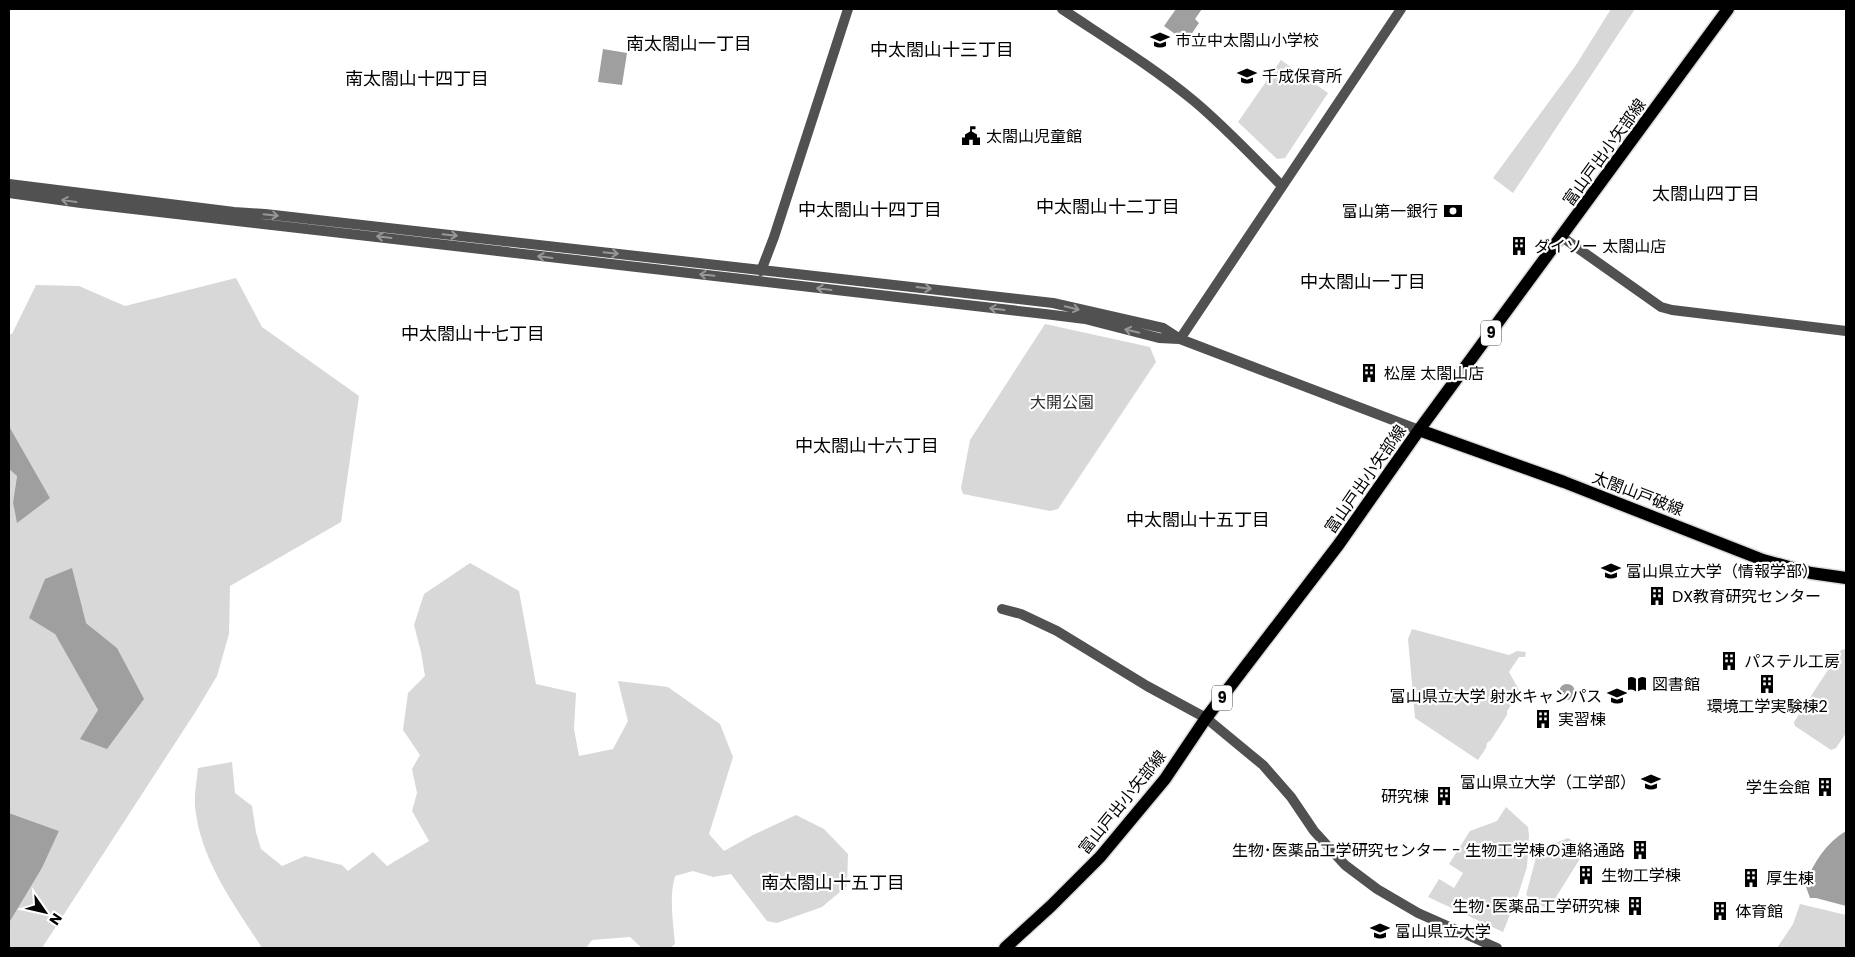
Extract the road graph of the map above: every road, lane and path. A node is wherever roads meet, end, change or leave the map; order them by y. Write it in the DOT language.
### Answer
graph roads {
  1 [pos="848,9"];
  2 [pos="1062,9"];
  3 [pos="1400,9"];
  4 [pos="1728,9"];
  5 [pos="9,184"];
  6 [pos="1282,186"];
  7 [pos="9,193"];
  8 [pos="1562,237"];
  9 [pos="761,271"];
  10 [pos="1846,331"];
  11 [pos="1180,339"];
  12 [pos="1419,430"];
  13 [pos="1846,578"];
  14 [pos="1002,609"];
  15 [pos="1206,718"];
  16 [pos="1005,948"];
  17 [pos="1497,948"];
  1 -- 9 [label="street"];
  2 -- 6 [label="street"];
  3 -- 6 [label="street"];
  4 -- 8 [label="main road, 富山戸出小矢部線 / 9"];
  5 -- 9 [label="street, one-way"];
  6 -- 11 [label="street"];
  11 -- 7 [label="street, one-way"];
  8 -- 10 [label="street"];
  8 -- 12 [label="main road, 富山戸出小矢部線 / 9"];
  9 -- 11 [label="street, one-way"];
  11 -- 12 [label="street"];
  12 -- 13 [label="main road, 太閤山戸破線"];
  12 -- 15 [label="main road, 富山戸出小矢部線 / 9"];
  14 -- 15 [label="street"];
  15 -- 16 [label="main road, 富山戸出小矢部線 / 9"];
  15 -- 17 [label="street"];
}
